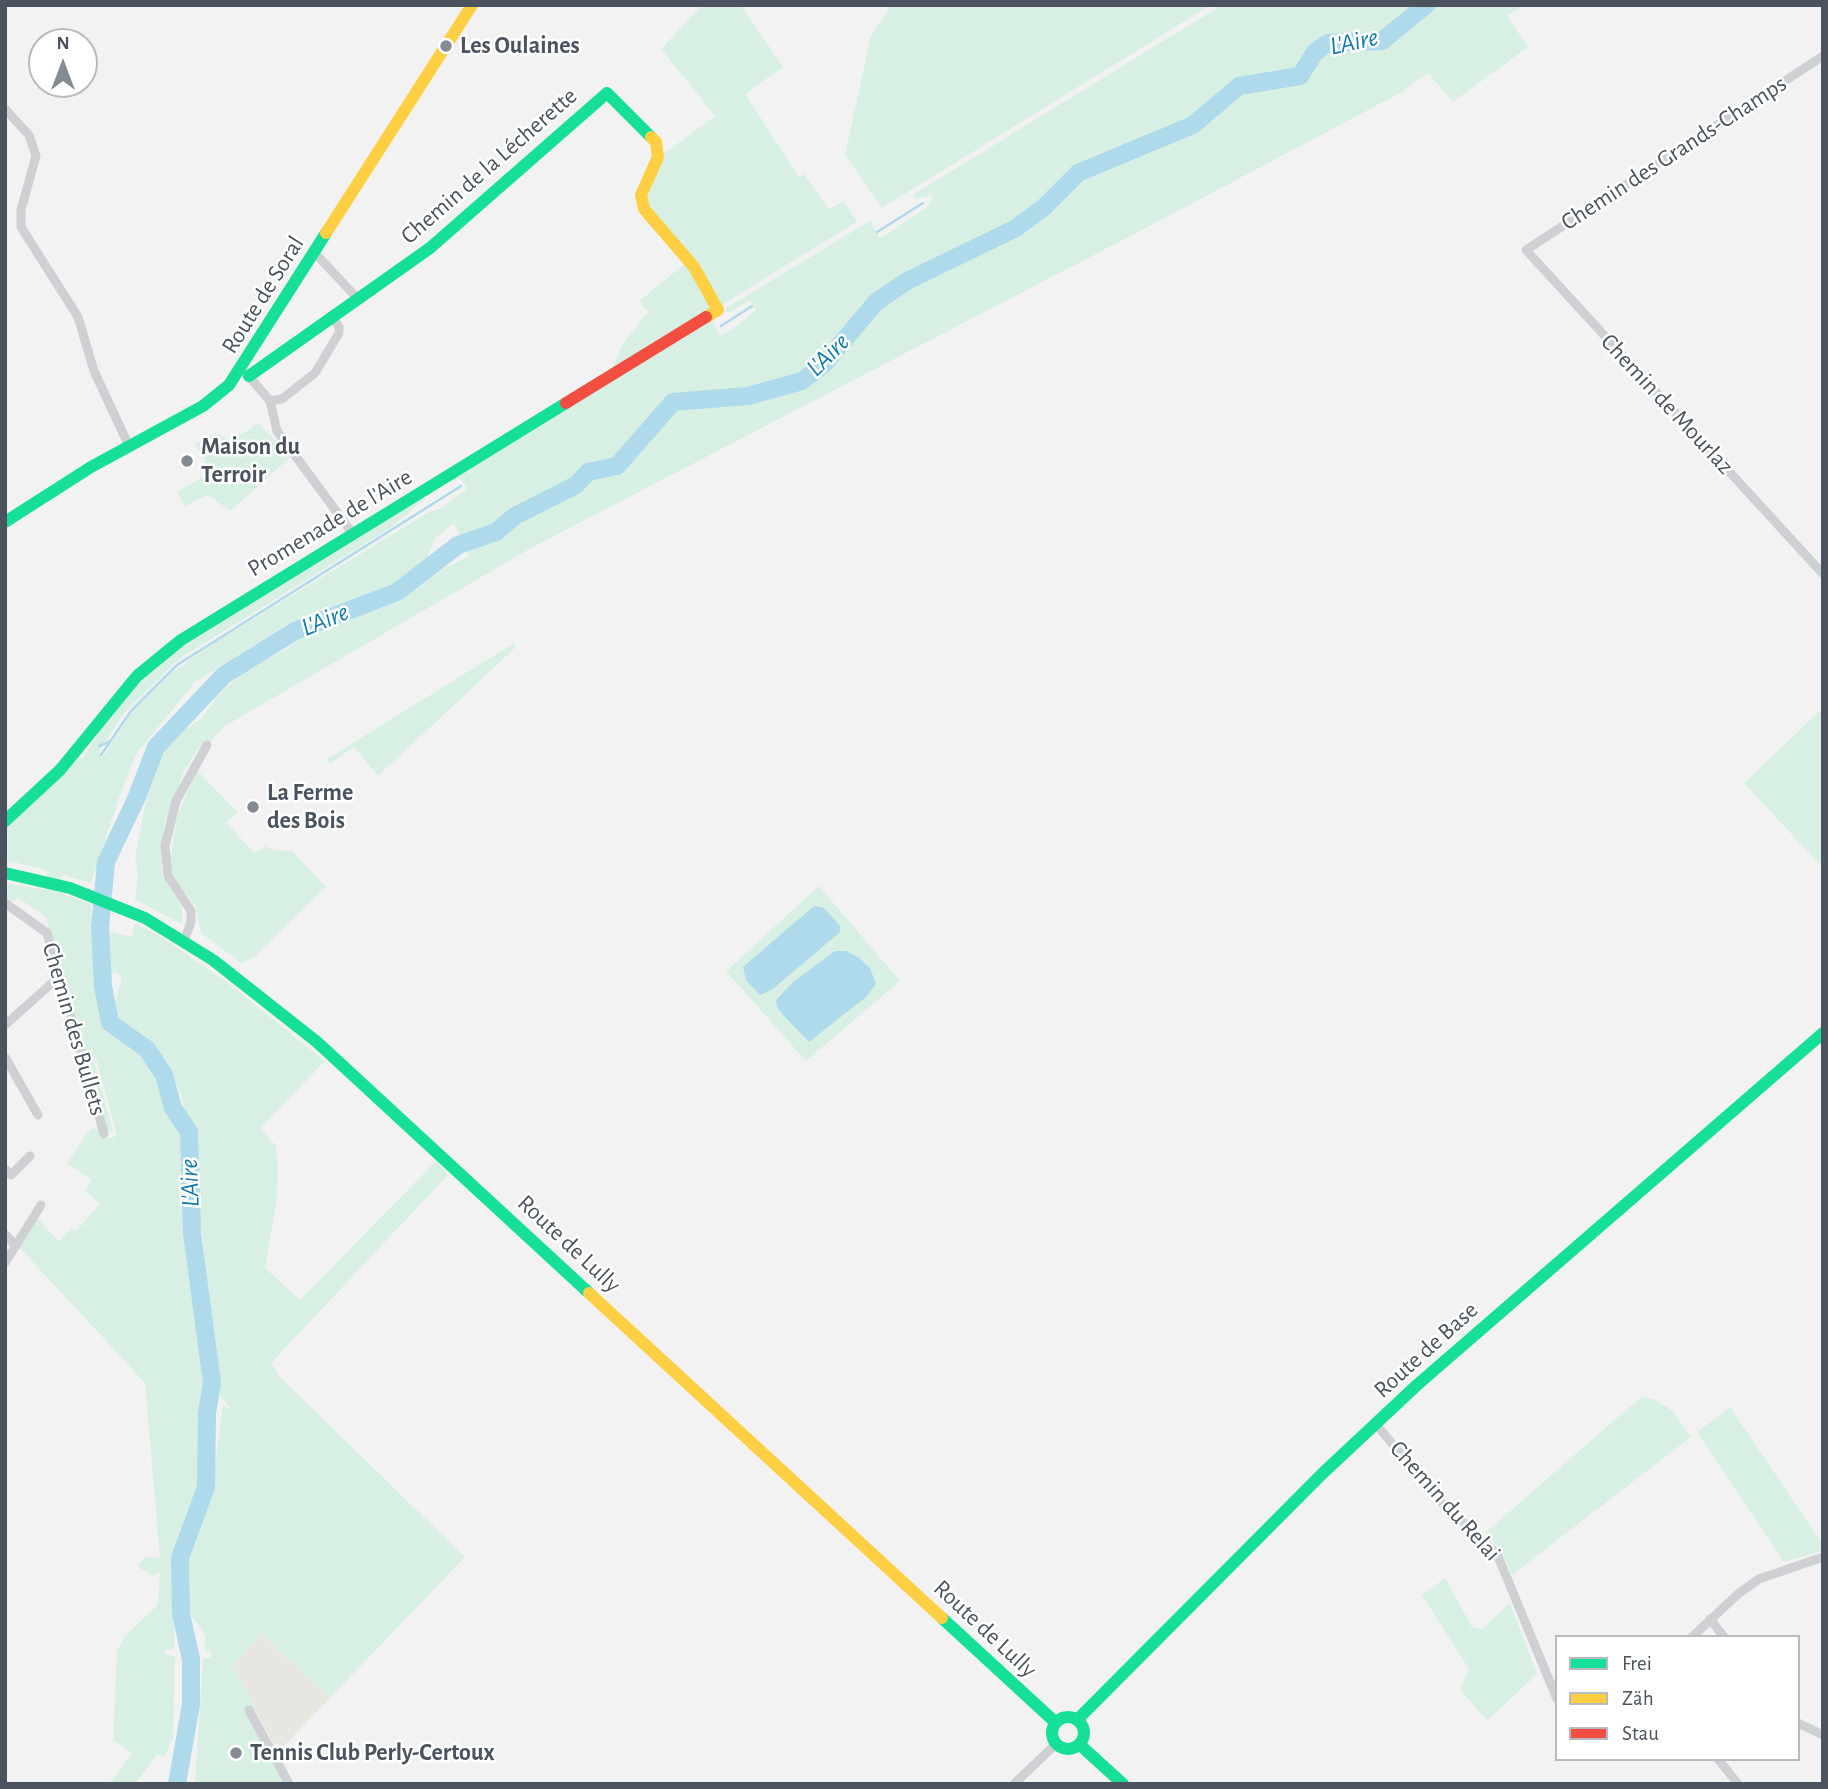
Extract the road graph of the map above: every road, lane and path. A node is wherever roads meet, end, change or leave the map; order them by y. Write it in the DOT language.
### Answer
graph roads {
  1 [pos="472,5"];
  2 [pos="1823,56"];
  3 [pos="5,109"];
  4 [pos="1526,250"];
  5 [pos="314,252"];
  6 [pos="357,298"];
  7 [pos="718,310"];
  8 [pos="331,317"];
  9 [pos="245,372"];
  10 [pos="270,401"];
  11 [pos="129,446"];
  12 [pos="5,522"];
  13 [pos="353,534"];
  14 [pos="1823,574"];
  15 [pos="207,745"];
  16 [pos="5,821"];
  17 [pos="12,874"];
  18 [pos="5,903"];
  19 [pos="184,941"];
  20 [pos="60,976"];
  21 [pos="5,1025"];
  22 [pos="1823,1033"];
  23 [pos="5,1057"];
  24 [pos="38,1115"];
  25 [pos="104,1134"];
  26 [pos="30,1156"];
  27 [pos="5,1169"];
  28 [pos="41,1205"];
  29 [pos="5,1234"];
  30 [pos="16,1246"];
  31 [pos="5,1263"];
  32 [pos="1375,1423"];
  33 [pos="1820,1558"];
  34 [pos="1823,1569"];
  35 [pos="1710,1619"];
  36 [pos="1694,1635"];
  37 [pos="1722,1635"];
  38 [pos="1555,1694"];
  39 [pos="249,1710"];
  40 [pos="1077,1720"];
  41 [pos="1055,1722"];
  42 [pos="1800,1724"];
  43 [pos="1823,1735"];
  44 [pos="1056,1744"];
  45 [pos="1079,1744"];
  46 [pos="1720,1761"];
  47 [pos="289,1784"];
  48 [pos="1014,1784"];
  49 [pos="1123,1784"];
  50 [pos="1738,1784"];
  1 -- 5 [label="main road, Route de Soral"];
  2 -- 4 [label="street, Chemin des Grands-Champs"];
  3 -- 11 [label="street"];
  4 -- 14 [label="street, Chemin de Mourlaz"];
  5 -- 6 [label="street"];
  5 -- 9 [label="main road, Route de Soral"];
  6 -- 7 [label="main road, Chemin de la Lécherette"];
  6 -- 8 [label="main road, Chemin de la Lécherette"];
  7 -- 13 [label="main road, Promenade de l'Aire"];
  8 -- 9 [label="main road, Chemin de la Lécherette"];
  8 -- 10 [label="street"];
  9 -- 10 [label="street"];
  9 -- 11 [label="main road, Route de Soral"];
  10 -- 13 [label="street"];
  11 -- 12 [label="main road, Route de Soral"];
  13 -- 16 [label="main road, Promenade de l'Aire"];
  15 -- 19 [label="street"];
  17 -- 19 [label="main road, Route de Lully"];
  18 -- 20 [label="street, Chemin des Bullets"];
  19 -- 41 [label="main road, Route de Lully"];
  20 -- 21 [label="street"];
  20 -- 25 [label="street, Chemin des Bullets"];
  22 -- 32 [label="main road, Route de Base"];
  23 -- 24 [label="street"];
  26 -- 27 [label="street"];
  28 -- 30 [label="street"];
  29 -- 30 [label="street"];
  30 -- 31 [label="street"];
  32 -- 38 [label="street, Chemin du Relai"];
  32 -- 40 [label="main road, Route de Base"];
  33 -- 34 [label="street"];
  33 -- 35 [label="street"];
  35 -- 36 [label="street"];
  35 -- 37 [label="street"];
  39 -- 47 [label="street"];
  40 -- 41 [label="main road"];
  40 -- 45 [label="main road"];
  41 -- 44 [label="main road"];
  42 -- 43 [label="street"];
  44 -- 45 [label="main road"];
  44 -- 48 [label="street"];
  45 -- 49 [label="main road"];
  46 -- 50 [label="street"];
}
